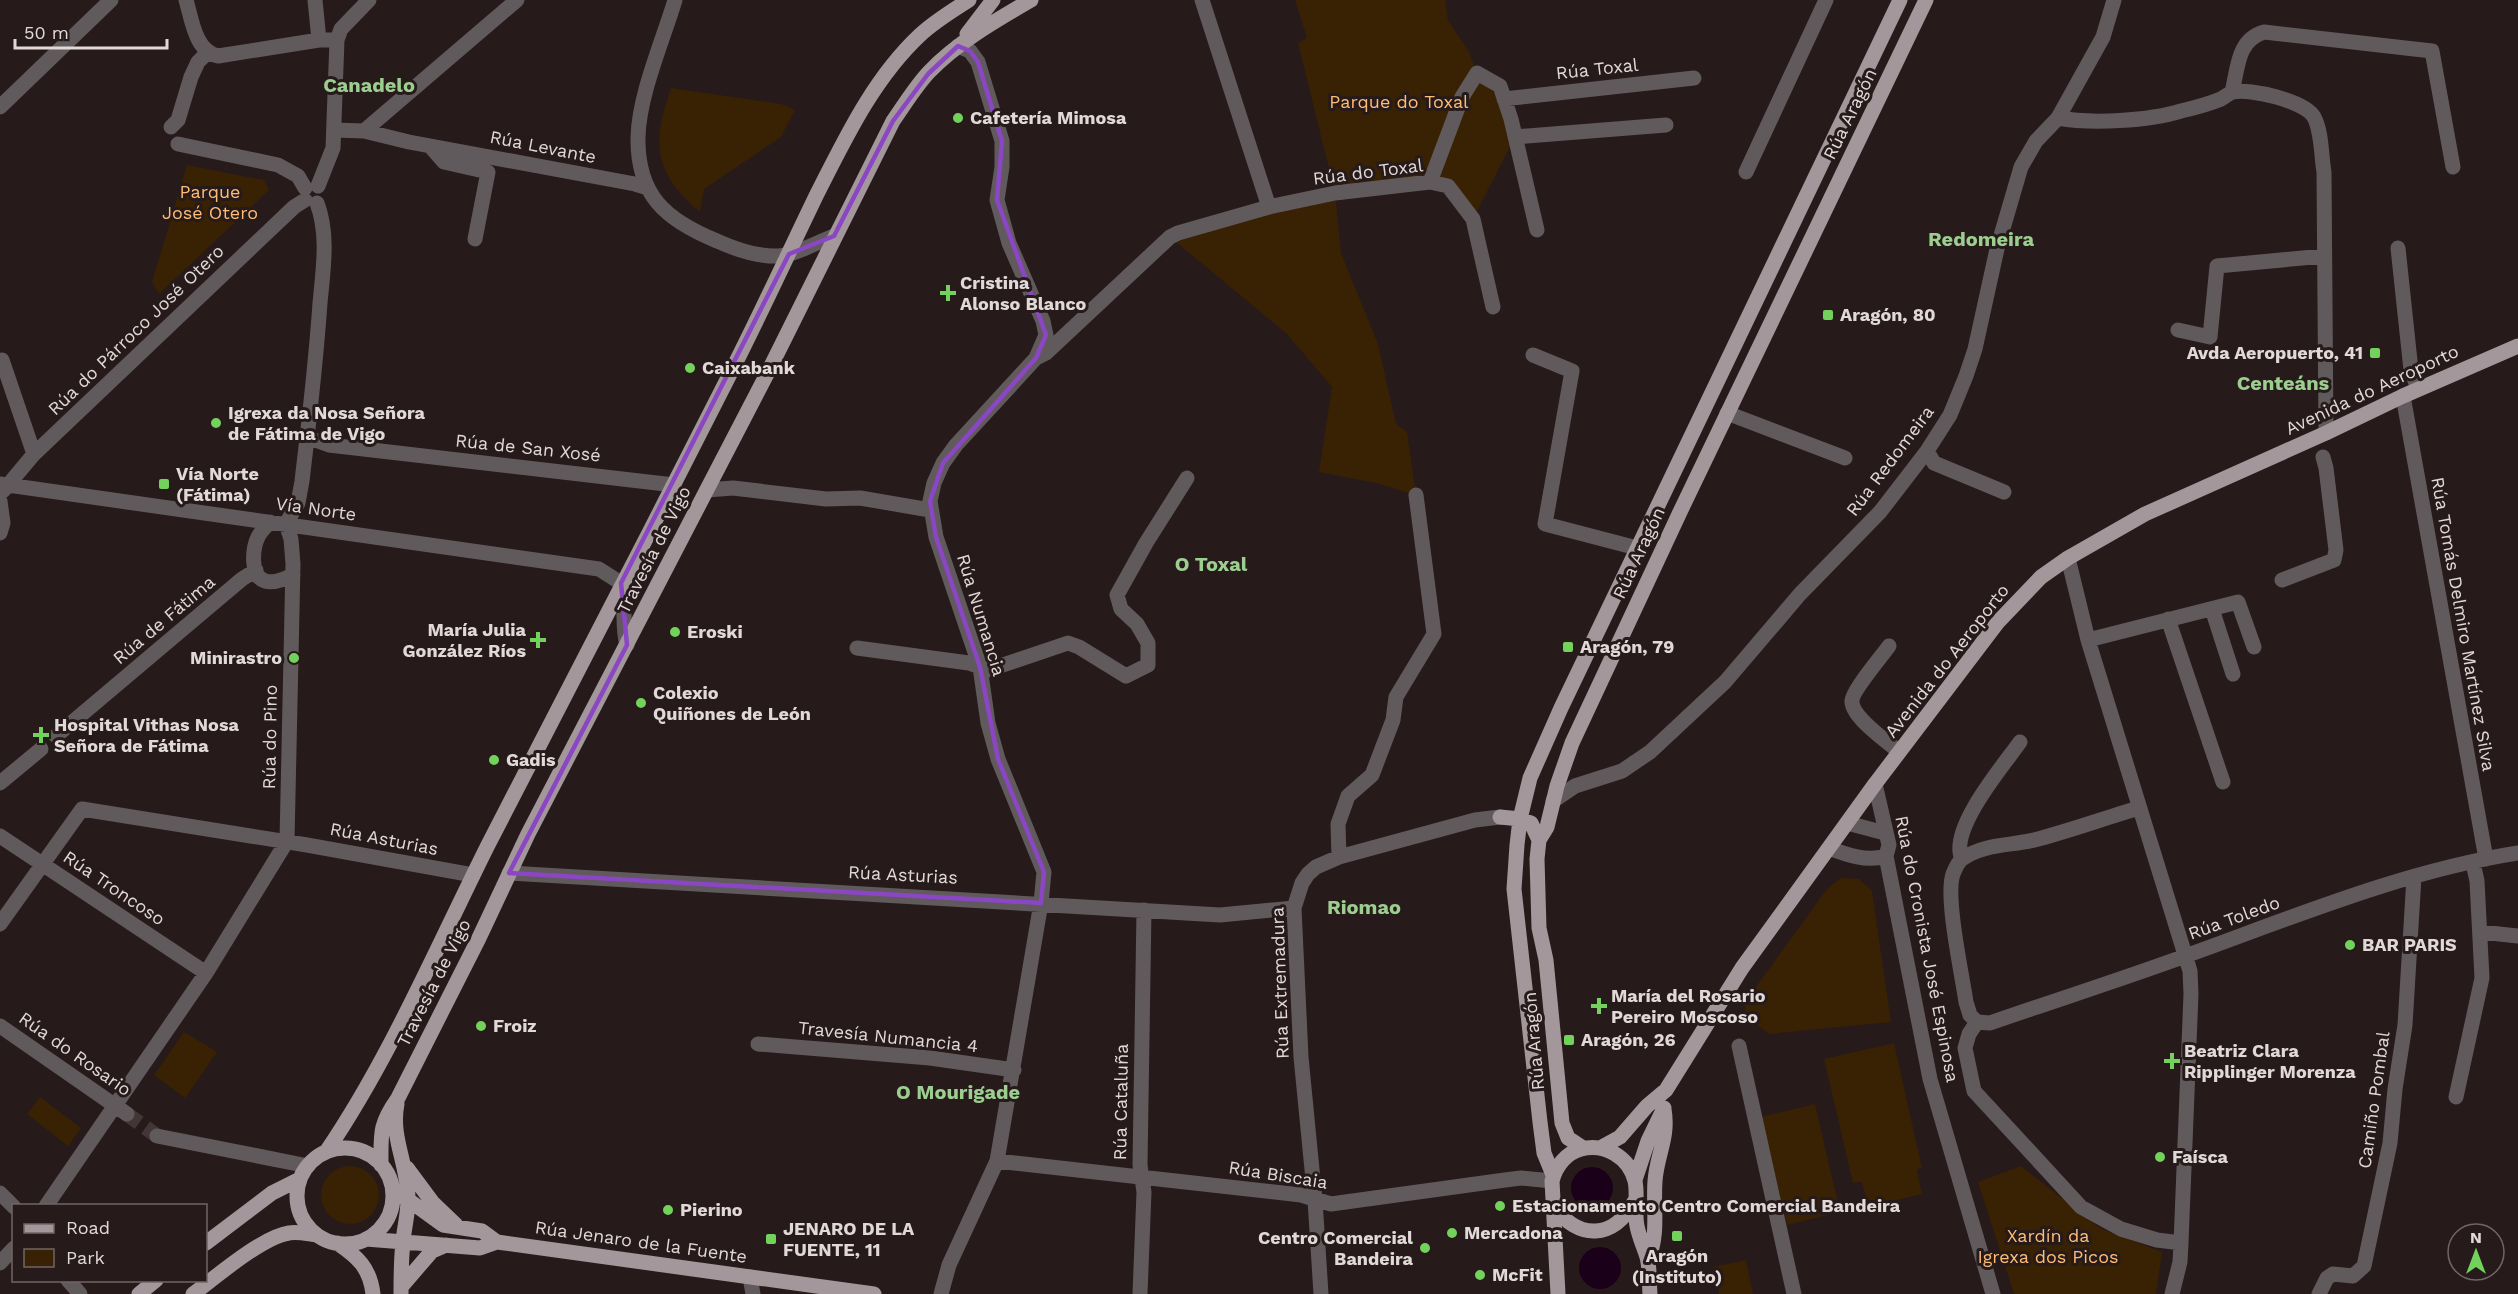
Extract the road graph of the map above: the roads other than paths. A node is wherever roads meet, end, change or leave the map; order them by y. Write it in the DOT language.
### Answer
graph roads {
  1 [pos="111,0"];
  2 [pos="186,0"];
  3 [pos="315,0"];
  4 [pos="369,0"];
  5 [pos="518,0"];
  6 [pos="675,0"];
  7 [pos="969,0"];
  8 [pos="993,0"];
  9 [pos="1031,0"];
  10 [pos="1202,0"];
  11 [pos="1826,0"];
  12 [pos="1900,0"];
  13 [pos="1926,0"];
  14 [pos="2114,0"];
  15 [pos="319,40"];
  16 [pos="337,40"];
  17 [pos="957,46"];
  18 [pos="207,53"];
  19 [pos="1694,78"];
  20 [pos="2232,92"];
  21 [pos="1504,99"];
  22 [pos="0,107"];
  23 [pos="392,108"];
  24 [pos="2058,118"];
  25 [pos="1666,125"];
  26 [pos="171,127"];
  27 [pos="334,130"];
  28 [pos="364,131"];
  29 [pos="1515,136"];
  30 [pos="401,141"];
  31 [pos="178,144"];
  32 [pos="430,146"];
  33 [pos="2453,167"];
  34 [pos="1746,172"];
  35 [pos="1430,182"];
  36 [pos="648,188"];
  37 [pos="311,194"];
  38 [pos="1269,207"];
  39 [pos="1537,230"];
  40 [pos="834,236"];
  41 [pos="475,239"];
  42 [pos="2398,248"];
  43 [pos="789,254"];
  44 [pos="758,256"];
  45 [pos="2324,256"];
  46 [pos="772,291"];
  47 [pos="1493,307"];
  48 [pos="2178,330"];
  49 [pos="2518,346"];
  50 [pos="1533,355"];
  51 [pos="1036,358"];
  52 [pos="2,360"];
  53 [pos="2418,389"];
  54 [pos="2403,396"];
  55 [pos="1727,413"];
  56 [pos="2326,433"];
  57 [pos="307,437"];
  58 [pos="1927,451"];
  59 [pos="34,454"];
  60 [pos="2323,457"];
  61 [pos="1845,458"];
  62 [pos="1186,478"];
  63 [pos="674,485"];
  64 [pos="3,488"];
  65 [pos="707,490"];
  66 [pos="2004,492"];
  67 [pos="1416,495"];
  68 [pos="0,501"];
  69 [pos="930,510"];
  70 [pos="270,522"];
  71 [pos="286,524"];
  72 [pos="0,533"];
  73 [pos="1637,548"];
  74 [pos="2068,558"];
  75 [pos="256,570"];
  76 [pos="293,575"];
  77 [pos="2282,580"];
  78 [pos="621,583"];
  79 [pos="2212,609"];
  80 [pos="2168,619"];
  81 [pos="2088,640"];
  82 [pos="627,645"];
  83 [pos="1889,646"];
  84 [pos="2254,647"];
  85 [pos="858,648"];
  86 [pos="980,666"];
  87 [pos="2233,674"];
  88 [pos="56,736"];
  89 [pos="2020,742"];
  90 [pos="41,749"];
  91 [pos="1899,752"];
  92 [pos="2223,782"];
  93 [pos="0,783"];
  94 [pos="1875,784"];
  95 [pos="1553,801"];
  96 [pos="2139,808"];
  97 [pos="1500,817"];
  98 [pos="1520,819"];
  99 [pos="1847,823"];
  100 [pos="1885,833"];
  101 [pos="0,836"];
  102 [pos="1539,840"];
  103 [pos="287,841"];
  104 [pos="1829,848"];
  105 [pos="2518,854"];
  106 [pos="1886,856"];
  107 [pos="1339,857"];
  108 [pos="1962,859"];
  109 [pos="2480,861"];
  110 [pos="43,863"];
  111 [pos="509,873"];
  112 [pos="473,875"];
  113 [pos="2414,878"];
  114 [pos="1041,903"];
  115 [pos="1294,908"];
  116 [pos="1144,910"];
  117 [pos="0,924"];
  118 [pos="2481,932"];
  119 [pos="2518,936"];
  120 [pos="2186,956"];
  121 [pos="206,973"];
  122 [pos="1977,1022"];
  123 [pos="0,1026"];
  124 [pos="758,1044"];
  125 [pos="1739,1046"];
  126 [pos="1014,1070"];
  127 [pos="1666,1090"];
  128 [pos="2456,1096"];
  129 [pos="398,1098"];
  130 [pos="1664,1109"];
  131 [pos="121,1111"];
  132 [pos="157,1136"];
  133 [pos="1583,1148"];
  134 [pos="1600,1148"];
  135 [pos="326,1152"];
  136 [pos="997,1161"];
  137 [pos="381,1165"];
  138 [pos="406,1168"];
  139 [pos="304,1173"];
  140 [pos="1141,1177"];
  141 [pos="1552,1178"];
  142 [pos="1635,1180"];
  143 [pos="392,1187"];
  144 [pos="0,1193"];
  145 [pos="408,1200"];
  146 [pos="1315,1200"];
  147 [pos="1634,1202"];
  148 [pos="48,1204"];
  149 [pos="12,1205"];
  150 [pos="1554,1206"];
  151 [pos="391,1210"];
  152 [pos="460,1229"];
  153 [pos="317,1234"];
  154 [pos="366,1239"];
  155 [pos="397,1241"];
  156 [pos="207,1242"];
  157 [pos="497,1242"];
  158 [pos="337,1243"];
  159 [pos="2181,1243"];
  160 [pos="446,1245"];
  161 [pos="12,1250"];
  162 [pos="1648,1259"];
  163 [pos="0,1263"];
  164 [pos="750,1276"];
  165 [pos="69,1282"];
  166 [pos="155,1282"];
  167 [pos="808,1289"];
  168 [pos="401,1291"];
  169 [pos="80,1294"];
  170 [pos="139,1294"];
  171 [pos="193,1294"];
  172 [pos="373,1294"];
  173 [pos="753,1294"];
  174 [pos="874,1294"];
  175 [pos="941,1294"];
  176 [pos="1140,1294"];
  177 [pos="1321,1294"];
  178 [pos="1558,1294"];
  179 [pos="1650,1294"];
  180 [pos="1794,1294"];
  181 [pos="1993,1294"];
  182 [pos="2172,1294"];
  183 [pos="2319,1294"];
  1 -- 22 [label="street"];
  2 -- 18 [label="street"];
  3 -- 15 [label="street"];
  4 -- 16 [label="street"];
  5 -- 23 [label="street"];
  6 -- 36 [label="street"];
  7 -- 43 [label="main road, Travesía de Vigo"];
  8 -- 17 [label="main road"];
  9 -- 17 [label="main road, Travesía de Vigo"];
  10 -- 38 [label="street"];
  11 -- 34 [label="street"];
  12 -- 73 [label="main road, Rúa Aragón"];
  13 -- 55 [label="main road, Rúa Aragón"];
  14 -- 24 [label="street, Rúa Redomeira"];
  15 -- 16 [label="street"];
  15 -- 18 [label="street"];
  16 -- 27 [label="street"];
  17 -- 40 [label="main road, Travesía de Vigo"];
  17 -- 51 [label="street, Rúa Numancia"];
  18 -- 26 [label="street"];
  19 -- 21 [label="street, Rúa Toxal"];
  20 -- 24 [label="street"];
  20 -- 33 [label="street"];
  20 -- 45 [label="street"];
  21 -- 29 [label="street"];
  21 -- 35 [label="street"];
  23 -- 28 [label="street"];
  23 -- 30 [label="street"];
  24 -- 58 [label="street, Rúa Redomeira"];
  25 -- 29 [label="street"];
  27 -- 28 [label="street, Rúa Levante"];
  27 -- 37 [label="street"];
  28 -- 30 [label="street, Rúa Levante"];
  29 -- 39 [label="street"];
  30 -- 32 [label="street, Rúa Levante"];
  31 -- 37 [label="street"];
  32 -- 36 [label="street, Rúa Levante"];
  32 -- 41 [label="street, Rúa Levante"];
  35 -- 38 [label="street, Rúa do Toxal"];
  35 -- 47 [label="street, Rúa do Toxal"];
  36 -- 44 [label="street"];
  37 -- 57 [label="street"];
  37 -- 59 [label="street, Rúa do Párroco José Otero"];
  38 -- 51 [label="street, Rúa do Toxal"];
  40 -- 43 [label="street"];
  40 -- 65 [label="main road, Travesía de Vigo"];
  42 -- 53 [label="street"];
  43 -- 44 [label="street"];
  43 -- 46 [label="main road, Travesía de Vigo"];
  44 -- 46 [label="street"];
  45 -- 48 [label="street"];
  45 -- 56 [label="street"];
  46 -- 63 [label="main road, Travesía de Vigo"];
  49 -- 53 [label="main road, Avenida do Aeroporto"];
  50 -- 73 [label="street, Rúa Aragón"];
  51 -- 69 [label="street, Rúa Numancia"];
  52 -- 59 [label="street"];
  53 -- 54 [label="main road, Avenida do Aeroporto"];
  54 -- 56 [label="main road, Avenida do Aeroporto"];
  54 -- 109 [label="street, Rúa Tomás Delmiro Martínez Silva"];
  55 -- 61 [label="street"];
  55 -- 95 [label="main road, Rúa Aragón"];
  56 -- 74 [label="main road, Avenida do Aeroporto"];
  57 -- 63 [label="street, Rúa de San Xosé"];
  57 -- 71 [label="street"];
  58 -- 66 [label="street"];
  58 -- 95 [label="street, Rúa Redomeira"];
  59 -- 64 [label="street, Rúa do Párroco José Otero"];
  60 -- 77 [label="street"];
  62 -- 86 [label="street"];
  63 -- 78 [label="main road, Travesía de Vigo"];
  64 -- 70 [label="street, Vía Norte"];
  65 -- 69 [label="street"];
  65 -- 82 [label="main road, Travesía de Vigo"];
  67 -- 107 [label="street"];
  68 -- 72 [label="street"];
  69 -- 86 [label="street, Rúa Numancia"];
  70 -- 71 [label="street, Vía Norte"];
  70 -- 75 [label="street"];
  71 -- 76 [label="street, Rúa do Pino"];
  71 -- 78 [label="street, Vía Norte"];
  73 -- 98 [label="main road, Rúa Aragón"];
  74 -- 81 [label="street"];
  74 -- 91 [label="main road, Avenida do Aeroporto"];
  75 -- 76 [label="street"];
  75 -- 88 [label="street, Rúa de Fátima"];
  76 -- 103 [label="street, Rúa do Pino"];
  78 -- 82 [label="street"];
  78 -- 112 [label="main road, Travesía de Vigo"];
  79 -- 80 [label="street"];
  79 -- 84 [label="street"];
  79 -- 87 [label="street"];
  80 -- 81 [label="street"];
  80 -- 92 [label="street"];
  81 -- 96 [label="street"];
  82 -- 111 [label="main road, Travesía de Vigo"];
  83 -- 91 [label="street"];
  85 -- 86 [label="street"];
  86 -- 114 [label="street, Rúa Numancia"];
  89 -- 108 [label="street"];
  90 -- 93 [label="street"];
  91 -- 94 [label="main road, Avenida do Aeroporto"];
  94 -- 99 [label="main road, Avenida do Aeroporto"];
  94 -- 100 [label="street, Rúa do Cronista José Espinosa"];
  95 -- 102 [label="main road, Rúa Aragón"];
  96 -- 108 [label="street"];
  96 -- 120 [label="street"];
  97 -- 98 [label="main road"];
  97 -- 107 [label="street, Rúa Extremadura"];
  98 -- 102 [label="main road"];
  98 -- 141 [label="main road, Rúa Aragón"];
  99 -- 100 [label="street"];
  99 -- 104 [label="main road, Avenida do Aeroporto"];
  100 -- 106 [label="street, Rúa do Cronista José Espinosa"];
  101 -- 110 [label="street, Rúa Troncoso"];
  102 -- 133 [label="main road, Rúa Aragón"];
  103 -- 110 [label="street, Rúa Asturias"];
  103 -- 112 [label="street, Rúa Asturias"];
  103 -- 121 [label="street"];
  104 -- 106 [label="street"];
  104 -- 127 [label="main road, Avenida do Aeroporto"];
  105 -- 109 [label="street, Rúa Toledo"];
  106 -- 181 [label="street, Rúa do Cronista José Espinosa"];
  107 -- 115 [label="street, Rúa Extremadura"];
  108 -- 122 [label="street"];
  109 -- 113 [label="street, Rúa Toledo"];
  109 -- 118 [label="street, Rúa Tomás Delmiro Martínez Silva"];
  110 -- 117 [label="street"];
  110 -- 121 [label="street, Rúa Troncoso"];
  111 -- 114 [label="street, Rúa Asturias"];
  111 -- 129 [label="main road, Travesía de Vigo"];
  112 -- 135 [label="main road, Travesía de Vigo"];
  113 -- 120 [label="street, Rúa Toledo"];
  113 -- 183 [label="street, Camiño Pombal"];
  114 -- 116 [label="street, Rúa Asturias"];
  114 -- 126 [label="street, Rúa Numancia"];
  115 -- 116 [label="street, Rúa Asturias"];
  115 -- 146 [label="street, Rúa Extremadura"];
  116 -- 140 [label="street, Rúa Cataluña"];
  118 -- 119 [label="street"];
  118 -- 128 [label="street, Rúa Tomás Delmiro Martínez Silva"];
  120 -- 122 [label="street"];
  120 -- 159 [label="street, Rúa Toledo"];
  121 -- 131 [label="street"];
  122 -- 159 [label="street"];
  123 -- 131 [label="street, Rúa do Rosario"];
  124 -- 126 [label="street, Travesía Numancia 4"];
  125 -- 180 [label="street"];
  126 -- 136 [label="street, Rúa Numancia"];
  127 -- 130 [label="main road, Avenida do Aeroporto"];
  127 -- 134 [label="main road, Avenida do Aeroporto"];
  129 -- 137 [label="main road, Travesía de Vigo"];
  129 -- 138 [label="main road"];
  130 -- 142 [label="main road, Avenida do Aeroporto"];
  130 -- 162 [label="main road"];
  131 -- 148 [label="street"];
  132 -- 139 [label="street"];
  133 -- 134 [label="main road"];
  133 -- 141 [label="main road"];
  134 -- 142 [label="main road"];
  135 -- 137 [label="main road"];
  135 -- 139 [label="main road"];
  136 -- 140 [label="street, Rúa Biscaia"];
  136 -- 175 [label="street, Rúa Numancia"];
  137 -- 143 [label="main road"];
  138 -- 145 [label="main road"];
  138 -- 152 [label="main road"];
  139 -- 153 [label="main road"];
  139 -- 156 [label="main road"];
  140 -- 146 [label="street, Rúa Biscaia"];
  140 -- 176 [label="street, Rúa Cataluña"];
  141 -- 146 [label="street, Rúa Biscaia"];
  141 -- 150 [label="main road, Rúa Aragón"];
  142 -- 147 [label="main road"];
  143 -- 145 [label="main road"];
  143 -- 151 [label="main road"];
  144 -- 149 [label="street"];
  145 -- 152 [label="main road"];
  145 -- 155 [label="main road"];
  146 -- 177 [label="street, Rúa Extremadura"];
  147 -- 150 [label="main road"];
  147 -- 162 [label="main road"];
  150 -- 178 [label="main road, Rúa Aragón"];
  151 -- 154 [label="main road"];
  151 -- 155 [label="main road"];
  152 -- 157 [label="main road"];
  153 -- 158 [label="main road"];
  153 -- 171 [label="main road"];
  154 -- 155 [label="main road, Rúa Jenaro de la Fuente"];
  154 -- 158 [label="main road"];
  155 -- 160 [label="main road, Rúa Jenaro de la Fuente"];
  155 -- 168 [label="main road"];
  157 -- 160 [label="main road, Rúa Jenaro de la Fuente"];
  157 -- 164 [label="main road, Rúa Jenaro de la Fuente"];
  158 -- 172 [label="main road"];
  159 -- 182 [label="street, Rúa Toledo"];
  160 -- 168 [label="main road"];
  161 -- 163 [label="street"];
  162 -- 179 [label="main road"];
  164 -- 167 [label="main road, Rúa Jenaro de la Fuente"];
  164 -- 173 [label="street"];
  165 -- 169 [label="street"];
  166 -- 170 [label="main road"];
  167 -- 174 [label="main road, Rúa Jenaro de la Fuente"];
}
